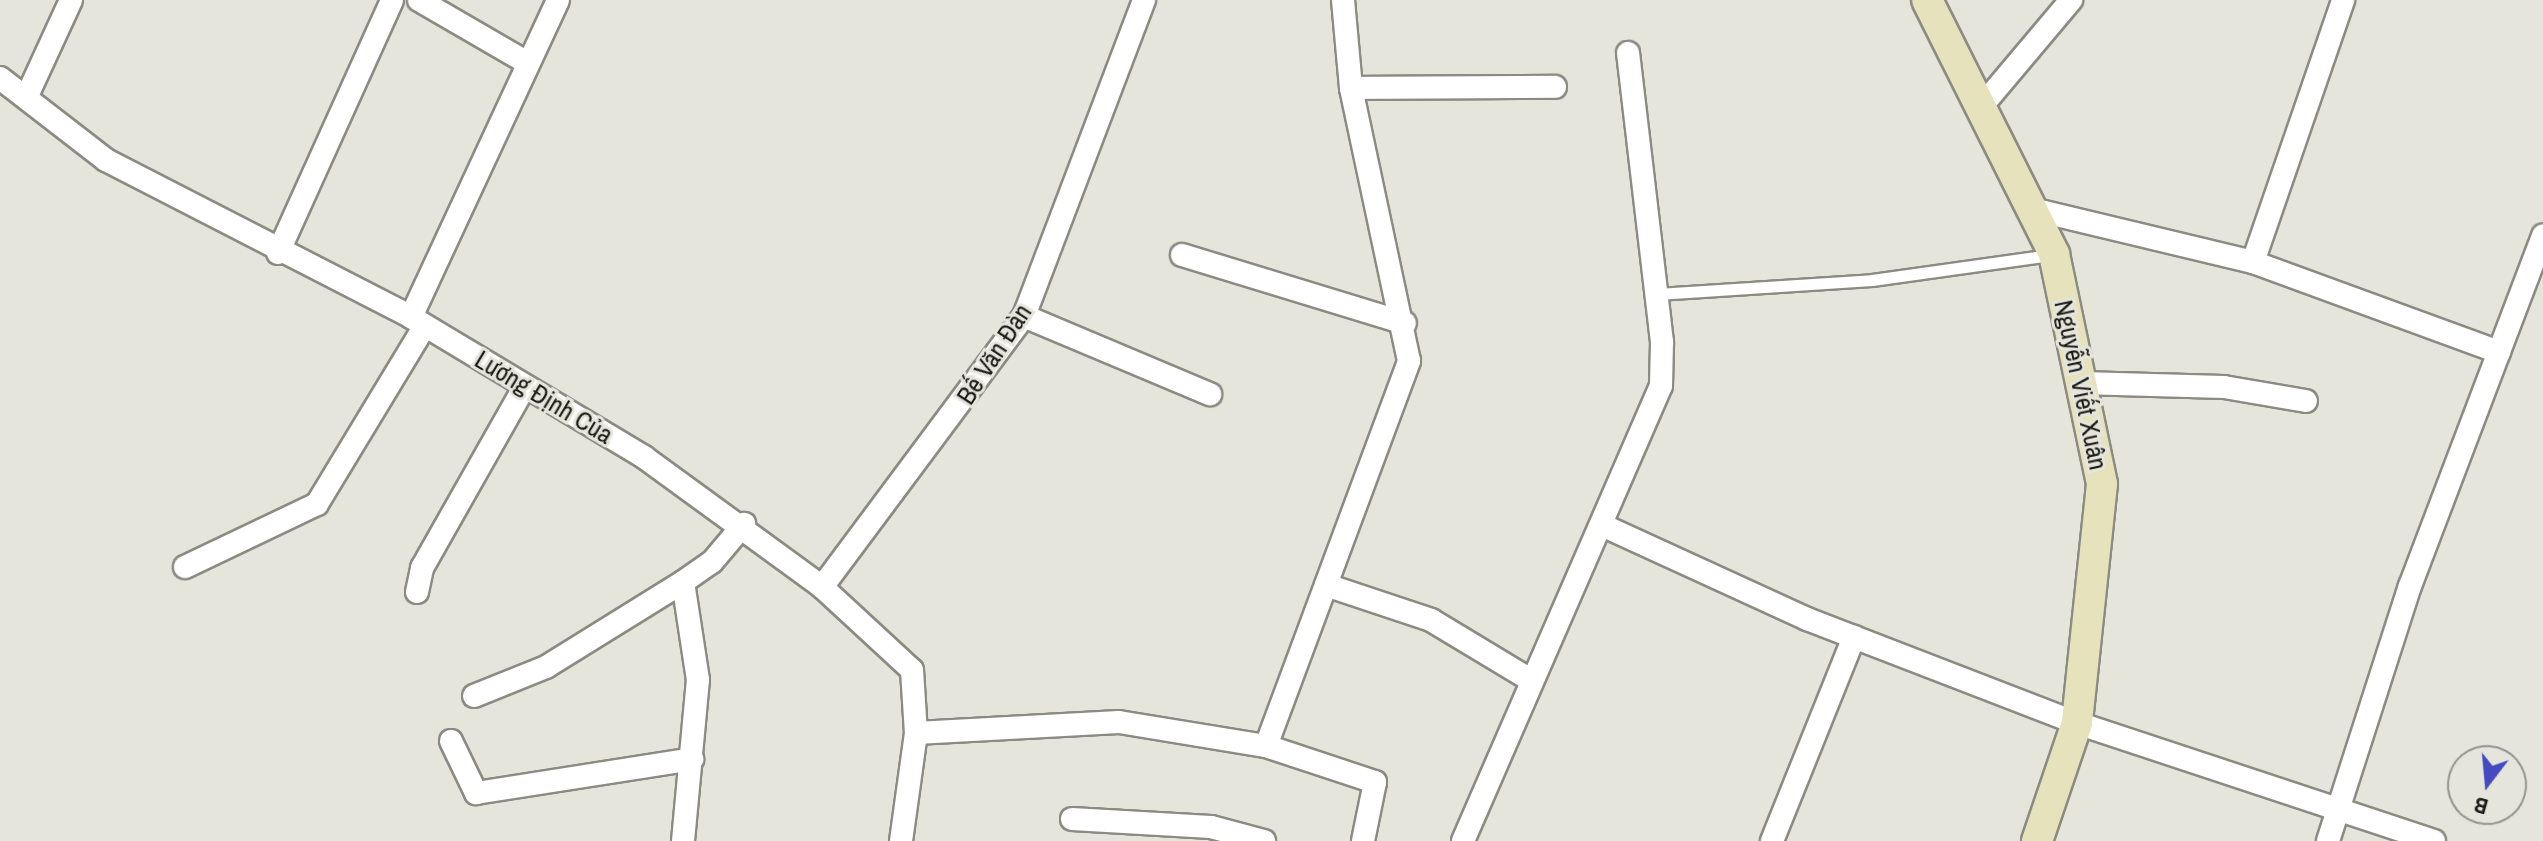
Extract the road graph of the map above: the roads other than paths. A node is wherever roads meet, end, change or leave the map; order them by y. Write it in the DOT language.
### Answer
graph roads {
  1 [pos="71,0"];
  2 [pos="392,0"];
  3 [pos="419,0"];
  4 [pos="558,0"];
  5 [pos="1343,0"];
  6 [pos="1927,0"];
  7 [pos="2071,0"];
  8 [pos="2343,0"];
  9 [pos="1138,2"];
  10 [pos="1628,53"];
  11 [pos="526,62"];
  12 [pos="0,78"];
  13 [pos="1555,87"];
  14 [pos="1351,88"];
  15 [pos="26,98"];
  16 [pos="1981,107"];
  17 [pos="2032,209"];
  18 [pos="2543,235"];
  19 [pos="278,253"];
  20 [pos="2054,254"];
  21 [pos="1182,255"];
  22 [pos="2253,262"];
  23 [pos="1657,294"];
  24 [pos="1024,316"];
  25 [pos="418,322"];
  26 [pos="1405,323"];
  27 [pos="2499,352"];
  28 [pos="2081,383"];
  29 [pos="525,386"];
  30 [pos="1210,394"];
  31 [pos="2306,401"];
  32 [pos="744,524"];
  33 [pos="1602,525"];
  34 [pos="185,567"];
  35 [pos="683,582"];
  36 [pos="1326,585"];
  37 [pos="822,587"];
  38 [pos="417,592"];
  39 [pos="1854,637"];
  40 [pos="1532,681"];
  41 [pos="474,696"];
  42 [pos="2077,723"];
  43 [pos="916,733"];
  44 [pos="451,741"];
  45 [pos="1266,746"];
  46 [pos="692,759"];
  47 [pos="2339,809"];
  48 [pos="1072,819"];
  49 [pos="683,841"];
  50 [pos="901,841"];
  51 [pos="1264,841"];
  52 [pos="1363,841"];
  53 [pos="1463,841"];
  54 [pos="1772,841"];
  55 [pos="2037,841"];
  56 [pos="2328,841"];
  57 [pos="2434,841"];
  1 -- 15 [label="street"];
  2 -- 19 [label="street"];
  3 -- 11 [label="street"];
  4 -- 11 [label="street"];
  5 -- 14 [label="street"];
  6 -- 16 [label="street, Nguyễn Viết Xuân"];
  7 -- 16 [label="street"];
  8 -- 22 [label="street"];
  9 -- 24 [label="street, Bế Văn Đàn"];
  10 -- 23 [label="street"];
  11 -- 25 [label="street"];
  12 -- 15 [label="street, Lương Định Của"];
  13 -- 14 [label="street"];
  14 -- 26 [label="street"];
  15 -- 19 [label="street, Lương Định Của"];
  16 -- 17 [label="street, Nguyễn Viết Xuân"];
  17 -- 20 [label="street, Nguyễn Viết Xuân"];
  17 -- 22 [label="street"];
  18 -- 27 [label="street"];
  19 -- 25 [label="street, Lương Định Của"];
  20 -- 23 [label="lane"];
  20 -- 28 [label="street, Nguyễn Viết Xuân"];
  21 -- 26 [label="street"];
  22 -- 27 [label="street"];
  23 -- 33 [label="street"];
  24 -- 30 [label="street"];
  24 -- 37 [label="street, Bế Văn Đàn"];
  25 -- 29 [label="street, Lương Định Của"];
  25 -- 34 [label="street"];
  26 -- 36 [label="street"];
  27 -- 47 [label="street"];
  28 -- 31 [label="street"];
  28 -- 42 [label="street, Nguyễn Viết Xuân"];
  29 -- 32 [label="street, Lương Định Của"];
  29 -- 38 [label="street"];
  32 -- 35 [label="street"];
  32 -- 37 [label="street, Lương Định Của"];
  33 -- 39 [label="street"];
  33 -- 40 [label="street"];
  35 -- 41 [label="street"];
  35 -- 46 [label="street"];
  36 -- 40 [label="street"];
  36 -- 45 [label="street"];
  37 -- 43 [label="street, Lương Định Của"];
  39 -- 42 [label="street"];
  39 -- 54 [label="street"];
  40 -- 53 [label="street"];
  42 -- 47 [label="street"];
  42 -- 55 [label="street, Nguyễn Viết Xuân"];
  43 -- 45 [label="street"];
  43 -- 50 [label="street, Lương Định Của"];
  44 -- 46 [label="street"];
  45 -- 52 [label="street"];
  46 -- 49 [label="street"];
  47 -- 56 [label="street"];
  47 -- 57 [label="street"];
  48 -- 51 [label="street"];
}
